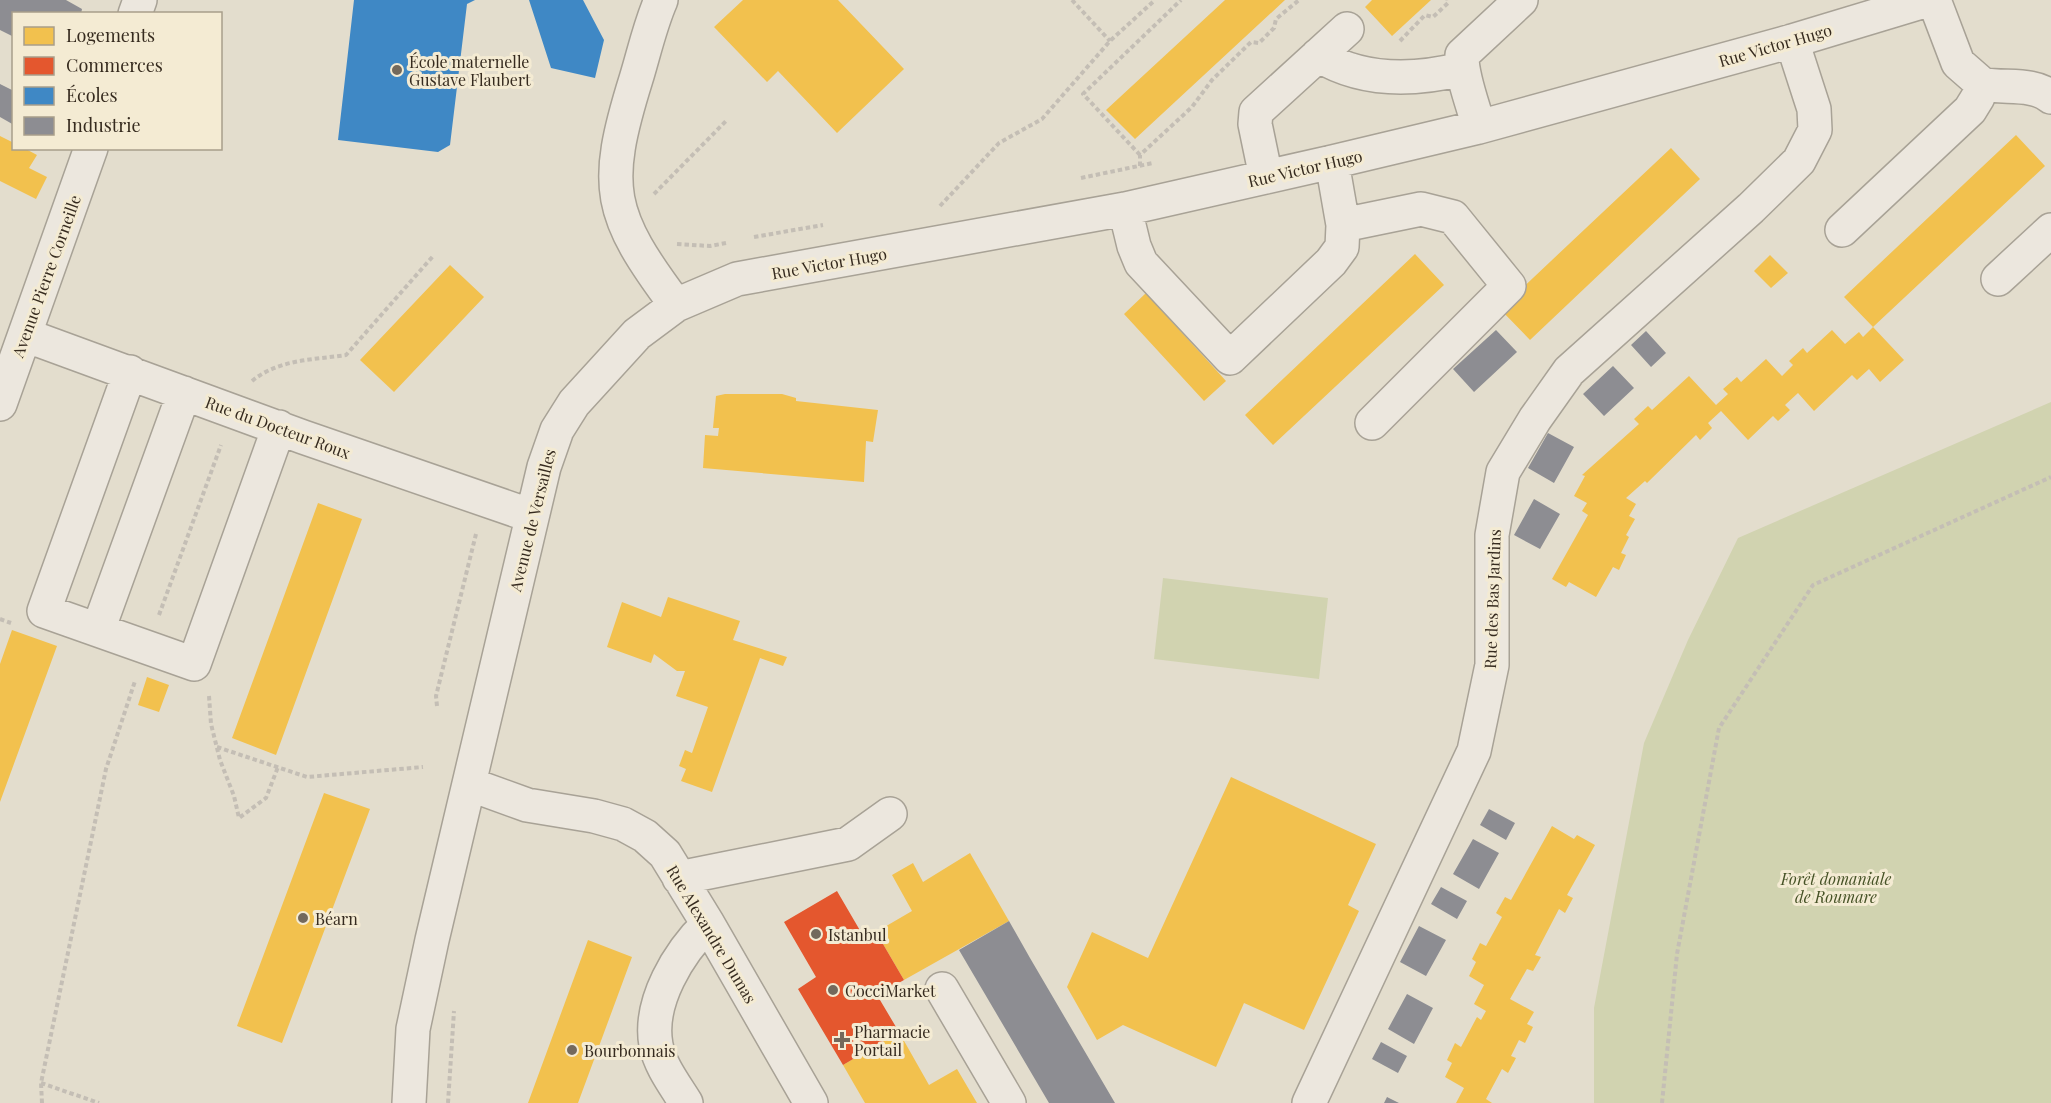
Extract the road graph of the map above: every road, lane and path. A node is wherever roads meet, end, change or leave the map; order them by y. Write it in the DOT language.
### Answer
graph roads {
  1 [pos="1072,0"];
  2 [pos="1155,0"];
  3 [pos="1181,0"];
  4 [pos="1299,0"];
  5 [pos="1447,0"];
  6 [pos="1521,0"];
  7 [pos="1928,0"];
  8 [pos="1934,0"];
  9 [pos="659,1"];
  10 [pos="1347,29"];
  11 [pos="1110,41"];
  12 [pos="1792,41"];
  13 [pos="1394,46"];
  14 [pos="1318,55"];
  15 [pos="1461,69"];
  16 [pos="1982,84"];
  17 [pos="2051,98"];
  18 [pos="726,121"];
  19 [pos="1479,126"];
  20 [pos="90,150"];
  21 [pos="1140,155"];
  22 [pos="1332,162"];
  23 [pos="1140,166"];
  24 [pos="1266,177"];
  25 [pos="939,207"];
  26 [pos="1125,209"];
  27 [pos="624,224"];
  28 [pos="1343,225"];
  29 [pos="1842,230"];
  30 [pos="2051,230"];
  31 [pos="1998,279"];
  32 [pos="676,305"];
  33 [pos="25,335"];
  34 [pos="130,372"];
  35 [pos="184,393"];
  36 [pos="0,404"];
  37 [pos="1372,423"];
  38 [pos="279,427"];
  39 [pos="2051,477"];
  40 [pos="490,501"];
  41 [pos="532,516"];
  42 [pos="0,619"];
  43 [pos="20,627"];
  44 [pos="98,630"];
  45 [pos="200,693"];
  46 [pos="437,706"];
  47 [pos="217,747"];
  48 [pos="278,767"];
  49 [pos="423,767"];
  50 [pos="469,784"];
  51 [pos="890,814"];
  52 [pos="679,878"];
  53 [pos="708,924"];
  54 [pos="942,989"];
  55 [pos="452,1033"];
  56 [pos="41,1083"];
  57 [pos="99,1103"];
  58 [pos="409,1103"];
  59 [pos="448,1103"];
  60 [pos="686,1103"];
  61 [pos="811,1103"];
  62 [pos="1009,1103"];
  63 [pos="1309,1103"];
  64 [pos="1662,1103"];
  1 -- 11 [label="path"];
  2 -- 11 [label="path"];
  3 -- 21 [label="path"];
  4 -- 21 [label="path"];
  5 -- 13 [label="path"];
  6 -- 15 [label="street"];
  7 -- 12 [label="street, Rue Victor Hugo"];
  8 -- 16 [label="street"];
  9 -- 27 [label="street"];
  10 -- 14 [label="street"];
  11 -- 25 [label="path"];
  12 -- 19 [label="street, Rue Victor Hugo"];
  12 -- 63 [label="street, Rue des Bas Jardins"];
  14 -- 15 [label="street"];
  14 -- 24 [label="street"];
  15 -- 19 [label="street"];
  16 -- 17 [label="street"];
  16 -- 29 [label="street"];
  18 -- 27 [label="path"];
  19 -- 22 [label="street, Rue Victor Hugo"];
  20 -- 33 [label="street, Avenue Pierre Corneille"];
  21 -- 23 [label="path"];
  22 -- 24 [label="street, Rue Victor Hugo"];
  22 -- 28 [label="street"];
  24 -- 26 [label="street, Rue Victor Hugo"];
  26 -- 28 [label="street"];
  26 -- 32 [label="street, Rue Victor Hugo"];
  27 -- 32 [label="street"];
  28 -- 37 [label="street"];
  30 -- 31 [label="street"];
  32 -- 41 [label="street, Avenue de Versailles"];
  33 -- 34 [label="street, Rue du Docteur Roux"];
  33 -- 36 [label="street, Avenue Pierre Corneille"];
  34 -- 35 [label="street, Rue du Docteur Roux"];
  34 -- 44 [label="street"];
  35 -- 38 [label="street, Rue du Docteur Roux"];
  35 -- 44 [label="street"];
  38 -- 40 [label="street, Rue du Docteur Roux"];
  38 -- 44 [label="street"];
  39 -- 64 [label="path"];
  40 -- 41 [label="street, Rue du Docteur Roux"];
  40 -- 46 [label="path"];
  41 -- 50 [label="street, Avenue de Versailles"];
  42 -- 43 [label="path"];
  45 -- 47 [label="path"];
  47 -- 48 [label="path"];
  47 -- 48 [label="path"];
  48 -- 49 [label="path"];
  50 -- 52 [label="street, Rue Alexandre Dumas"];
  50 -- 58 [label="street, Avenue de Versailles"];
  51 -- 52 [label="street"];
  52 -- 53 [label="street, Rue Alexandre Dumas"];
  53 -- 60 [label="street"];
  53 -- 61 [label="street, Rue Alexandre Dumas"];
  54 -- 62 [label="street"];
  55 -- 59 [label="path"];
  56 -- 57 [label="path"];
}
